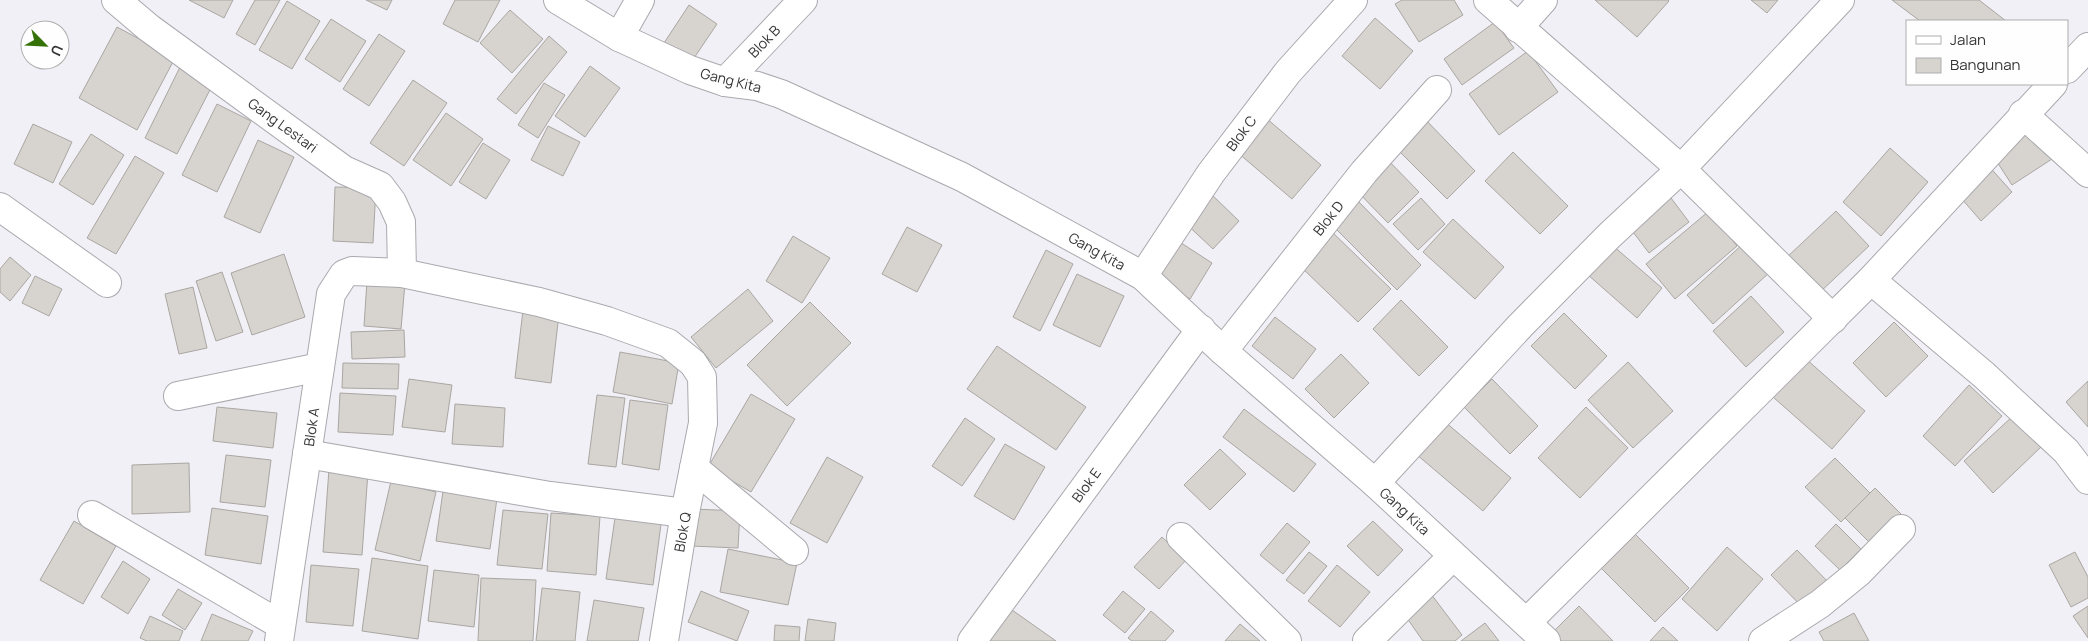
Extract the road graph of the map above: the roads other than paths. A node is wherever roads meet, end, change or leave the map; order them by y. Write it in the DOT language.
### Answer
graph roads {
  1 [pos="116,0"];
  2 [pos="558,0"];
  3 [pos="640,0"];
  4 [pos="803,0"];
  5 [pos="1353,0"];
  6 [pos="1488,0"];
  7 [pos="1543,0"];
  8 [pos="1840,0"];
  9 [pos="1518,28"];
  10 [pos="618,37"];
  11 [pos="2088,47"];
  12 [pos="2068,68"];
  13 [pos="725,82"];
  14 [pos="2052,85"];
  15 [pos="1438,90"];
  16 [pos="2023,114"];
  17 [pos="1681,169"];
  18 [pos="2088,173"];
  19 [pos="0,207"];
  20 [pos="402,273"];
  21 [pos="1143,276"];
  22 [pos="1871,280"];
  23 [pos="106,283"];
  24 [pos="1833,319"];
  25 [pos="1201,328"];
  26 [pos="1223,351"];
  27 [pos="320,367"];
  28 [pos="178,396"];
  29 [pos="307,454"];
  30 [pos="694,468"];
  31 [pos="2088,480"];
  32 [pos="1375,483"];
  33 [pos="685,513"];
  34 [pos="92,515"];
  35 [pos="1901,529"];
  36 [pos="1181,537"];
  37 [pos="794,551"];
  38 [pos="1453,556"];
  39 [pos="1527,622"];
  40 [pos="280,633"];
  41 [pos="664,641"];
  42 [pos="972,641"];
  43 [pos="1287,641"];
  44 [pos="1367,641"];
  45 [pos="1546,641"];
  46 [pos="1763,641"];
  1 -- 20 [label="street, Gang Lestari"];
  2 -- 10 [label="street, Gang Kita"];
  3 -- 10 [label="street"];
  4 -- 13 [label="street, Blok B"];
  5 -- 21 [label="street, Blok C"];
  6 -- 9 [label="street"];
  7 -- 9 [label="street"];
  8 -- 17 [label="street"];
  9 -- 17 [label="street"];
  10 -- 13 [label="street, Gang Kita"];
  11 -- 12 [label="street"];
  13 -- 21 [label="street, Gang Kita"];
  14 -- 16 [label="street"];
  15 -- 26 [label="street, Blok D"];
  16 -- 18 [label="street"];
  16 -- 22 [label="street"];
  17 -- 24 [label="street"];
  17 -- 32 [label="street"];
  19 -- 23 [label="street"];
  20 -- 27 [label="street, Blok A"];
  20 -- 30 [label="street, Blok Q"];
  21 -- 25 [label="street, Gang Kita"];
  22 -- 24 [label="street"];
  22 -- 31 [label="street"];
  24 -- 39 [label="street"];
  25 -- 26 [label="street, Gang Kita"];
  25 -- 42 [label="street, Blok E"];
  26 -- 32 [label="street, Gang Kita"];
  27 -- 28 [label="street"];
  27 -- 29 [label="street, Blok A"];
  29 -- 33 [label="street"];
  29 -- 40 [label="street, Blok A"];
  30 -- 33 [label="street, Blok Q"];
  30 -- 37 [label="street"];
  32 -- 38 [label="street, Gang Kita"];
  33 -- 41 [label="street, Blok Q"];
  34 -- 40 [label="street"];
  35 -- 46 [label="street"];
  36 -- 43 [label="street"];
  38 -- 39 [label="street, Gang Kita"];
  38 -- 44 [label="street"];
  39 -- 45 [label="street, Gang Kita"];
}
